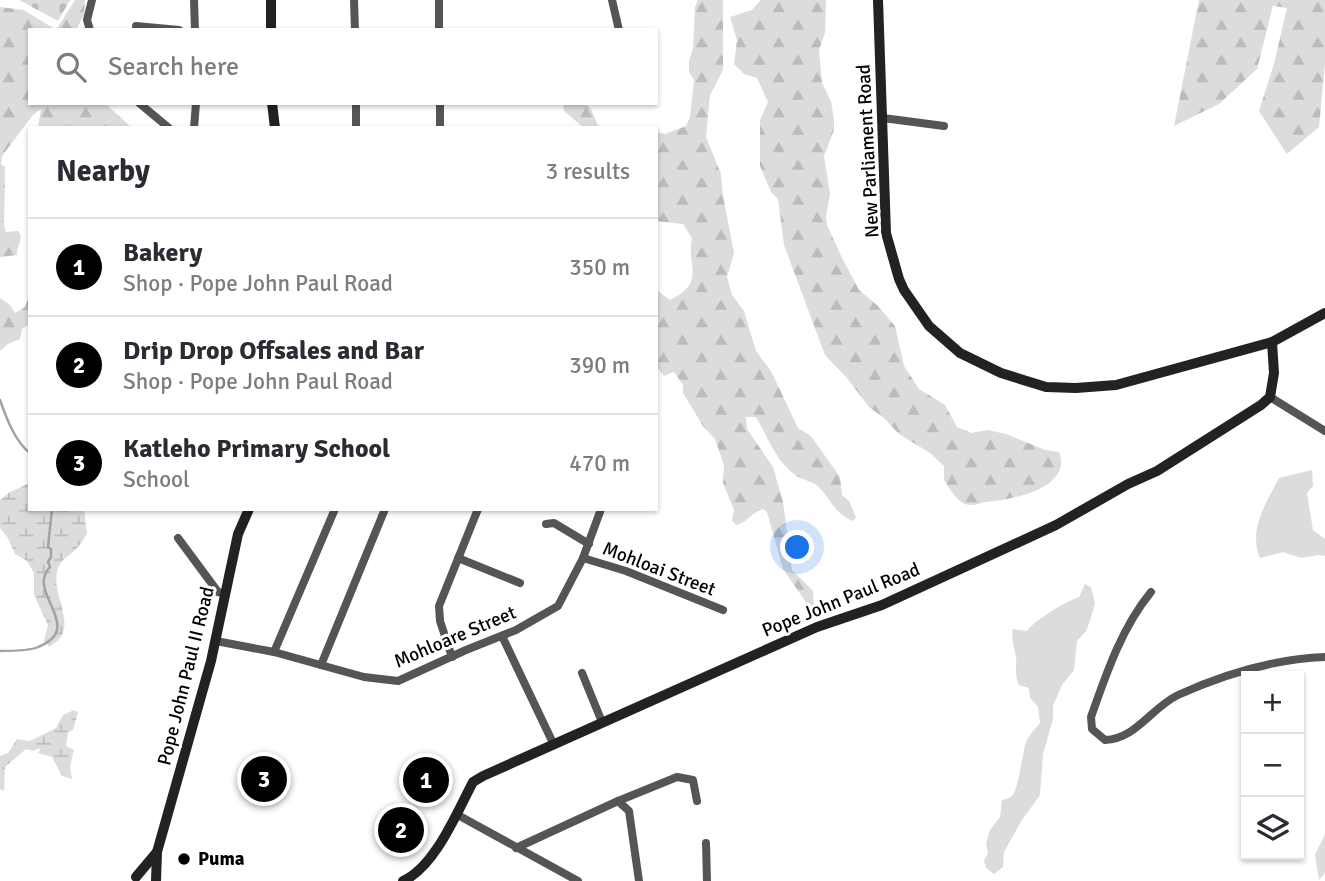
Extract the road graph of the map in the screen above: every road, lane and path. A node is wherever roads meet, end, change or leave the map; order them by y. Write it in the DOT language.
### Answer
graph roads {
  1 [pos="92,0"];
  2 [pos="194,0"];
  3 [pos="271,0"];
  4 [pos="354,0"];
  5 [pos="439,0"];
  6 [pos="612,0"];
  7 [pos="878,0"];
  8 [pos="136,26"];
  9 [pos="89,28"];
  10 [pos="158,28"];
  11 [pos="195,28"];
  12 [pos="271,28"];
  13 [pos="355,28"];
  14 [pos="439,28"];
  15 [pos="619,28"];
  16 [pos="141,105"];
  17 [pos="197,105"];
  18 [pos="272,105"];
  19 [pos="356,105"];
  20 [pos="440,105"];
  21 [pos="883,118"];
  22 [pos="167,126"];
  23 [pos="194,126"];
  24 [pos="275,126"];
  25 [pos="356,126"];
  26 [pos="440,126"];
  27 [pos="944,126"];
  28 [pos="1325,313"];
  29 [pos="1272,342"];
  30 [pos="1270,397"];
  31 [pos="1325,430"];
  32 [pos="248,511"];
  33 [pos="334,511"];
  34 [pos="383,511"];
  35 [pos="477,511"];
  36 [pos="600,511"];
  37 [pos="546,524"];
  38 [pos="178,538"];
  39 [pos="589,544"];
  40 [pos="458,558"];
  41 [pos="583,558"];
  42 [pos="520,583"];
  43 [pos="1151,592"];
  44 [pos="226,594"];
  45 [pos="723,610"];
  46 [pos="502,636"];
  47 [pos="216,640"];
  48 [pos="274,652"];
  49 [pos="452,657"];
  50 [pos="1325,657"];
  51 [pos="321,665"];
  52 [pos="582,673"];
  53 [pos="602,722"];
  54 [pos="553,743"];
  55 [pos="618,801"];
  56 [pos="697,801"];
  57 [pos="456,814"];
  58 [pos="706,843"];
  59 [pos="516,848"];
  60 [pos="157,852"];
  61 [pos="130,879"];
  62 [pos="410,880"];
  63 [pos="155,881"];
  64 [pos="578,881"];
  65 [pos="639,881"];
  66 [pos="707,881"];
  1 -- 9 [label="street"];
  2 -- 11 [label="street"];
  3 -- 12 [label="main road"];
  4 -- 13 [label="street"];
  5 -- 14 [label="street"];
  6 -- 15 [label="street"];
  7 -- 21 [label="main road, New Parliament Road"];
  8 -- 10 [label="street"];
  16 -- 22 [label="street"];
  17 -- 23 [label="street"];
  18 -- 24 [label="main road"];
  19 -- 25 [label="street"];
  20 -- 26 [label="street"];
  21 -- 27 [label="street"];
  21 -- 29 [label="main road, New Parliament Road"];
  28 -- 29 [label="main road, New Parliament Road"];
  29 -- 30 [label="main road"];
  30 -- 31 [label="street"];
  30 -- 53 [label="main road, Pope John Paul Road"];
  32 -- 44 [label="main road, Pope John Paul II Road"];
  33 -- 48 [label="street"];
  34 -- 51 [label="street"];
  35 -- 40 [label="street"];
  36 -- 39 [label="street, Mohloare Street"];
  37 -- 39 [label="street"];
  38 -- 44 [label="street"];
  39 -- 41 [label="street, Mohloare Street"];
  40 -- 42 [label="street"];
  40 -- 49 [label="street"];
  41 -- 45 [label="street, Mohloai Street"];
  41 -- 46 [label="street, Mohloare Street"];
  43 -- 50 [label="street"];
  44 -- 47 [label="main road, Pope John Paul II Road"];
  46 -- 49 [label="street, Mohloare Street"];
  46 -- 54 [label="street"];
  47 -- 48 [label="street, Mohloare Street"];
  47 -- 60 [label="main road, Pope John Paul II Road"];
  48 -- 51 [label="street, Mohloare Street"];
  49 -- 51 [label="street, Mohloare Street"];
  52 -- 53 [label="street"];
  53 -- 54 [label="main road, Pope John Paul Road"];
  54 -- 57 [label="main road, Pope John Paul Road"];
  55 -- 56 [label="street"];
  55 -- 59 [label="street"];
  55 -- 65 [label="street"];
  57 -- 59 [label="street"];
  57 -- 62 [label="main road, Pope John Paul Road"];
  58 -- 66 [label="street"];
  59 -- 64 [label="street"];
  60 -- 61 [label="main road"];
  60 -- 63 [label="main road"];
  61 -- 63 [label="main road"];
}
